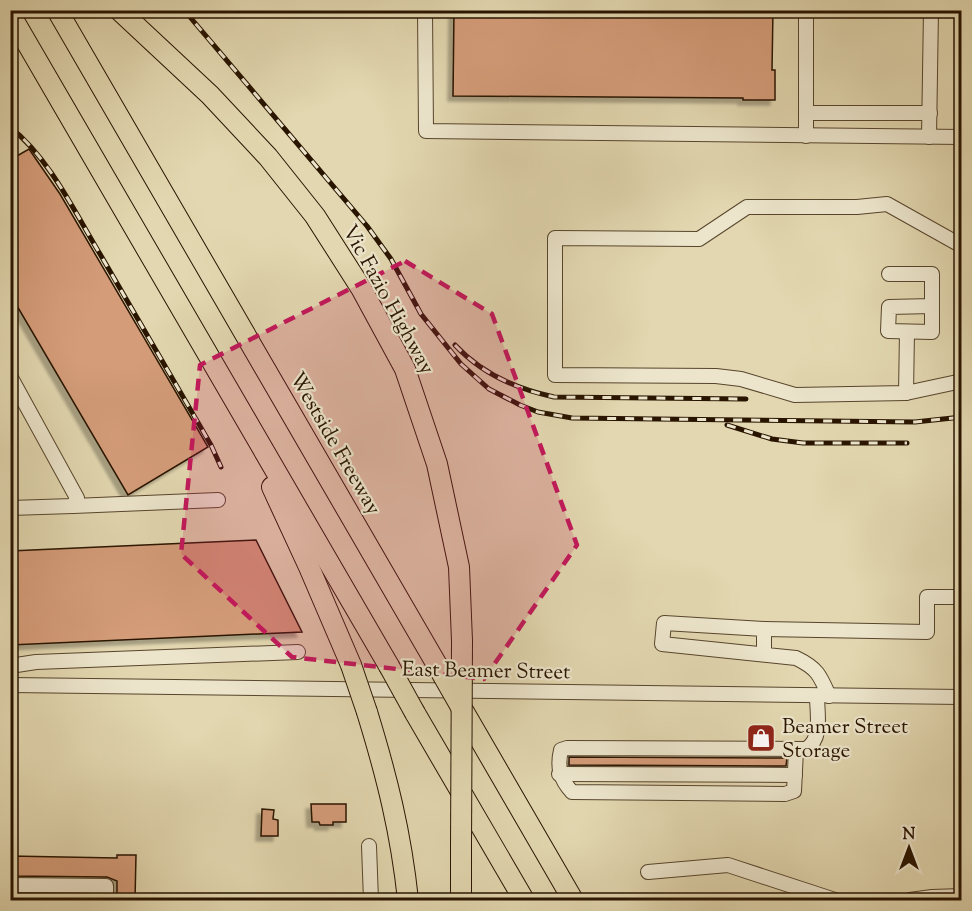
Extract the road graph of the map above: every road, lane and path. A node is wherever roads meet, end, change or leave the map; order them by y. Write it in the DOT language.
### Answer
graph roads {
  1 [pos="57,10"];
  2 [pos="119,10"];
  3 [pos="425,10"];
  4 [pos="806,10"];
  5 [pos="931,10"];
  6 [pos="10,14"];
  7 [pos="806,113"];
  8 [pos="930,113"];
  9 [pos="806,136"];
  10 [pos="929,137"];
  11 [pos="962,137"];
  12 [pos="962,246"];
  13 [pos="889,274"];
  14 [pos="932,306"];
  15 [pos="908,332"];
  16 [pos="10,376"];
  17 [pos="962,381"];
  18 [pos="906,393"];
  19 [pos="231,394"];
  20 [pos="218,500"];
  21 [pos="73,506"];
  22 [pos="10,508"];
  23 [pos="962,597"];
  24 [pos="764,629"];
  25 [pos="298,652"];
  26 [pos="764,654"];
  27 [pos="10,666"];
  28 [pos="10,685"];
  29 [pos="823,696"];
  30 [pos="962,697"];
  31 [pos="796,750"];
  32 [pos="369,846"];
  33 [pos="648,872"];
  34 [pos="10,885"];
  35 [pos="962,896"];
  36 [pos="816,897"];
  37 [pos="106,900"];
  38 [pos="371,900"];
  39 [pos="408,900"];
  40 [pos="461,900"];
  41 [pos="524,900"];
  42 [pos="573,900"];
  43 [pos="835,900"];
  44 [pos="910,900"];
  1 -- 42 [label="highway, Westside Freeway, bridge"];
  2 -- 40 [label="highway, Vic Fazio Highway, bridge"];
  3 -- 9 [label="street"];
  4 -- 7 [label="street"];
  5 -- 8 [label="street"];
  6 -- 19 [label="highway"];
  7 -- 8 [label="street"];
  7 -- 9 [label="street"];
  8 -- 10 [label="street"];
  9 -- 10 [label="street"];
  10 -- 11 [label="street"];
  12 -- 18 [label="street"];
  13 -- 14 [label="street"];
  14 -- 15 [label="street"];
  14 -- 15 [label="street"];
  15 -- 18 [label="street"];
  16 -- 21 [label="street"];
  17 -- 18 [label="street"];
  19 -- 39 [label="highway, bridge"];
  19 -- 41 [label="highway, bridge"];
  20 -- 21 [label="street"];
  21 -- 22 [label="street"];
  23 -- 24 [label="street"];
  24 -- 26 [label="street"];
  24 -- 26 [label="street"];
  25 -- 27 [label="street"];
  26 -- 29 [label="street"];
  28 -- 29 [label="street, East Beamer Street"];
  29 -- 30 [label="street, East Beamer Street"];
  29 -- 31 [label="street"];
  31 -- 31 [label="street"];
  32 -- 38 [label="street"];
  33 -- 36 [label="street"];
  34 -- 37 [label="street"];
  35 -- 44 [label="street"];
  36 -- 43 [label="street"];
}
